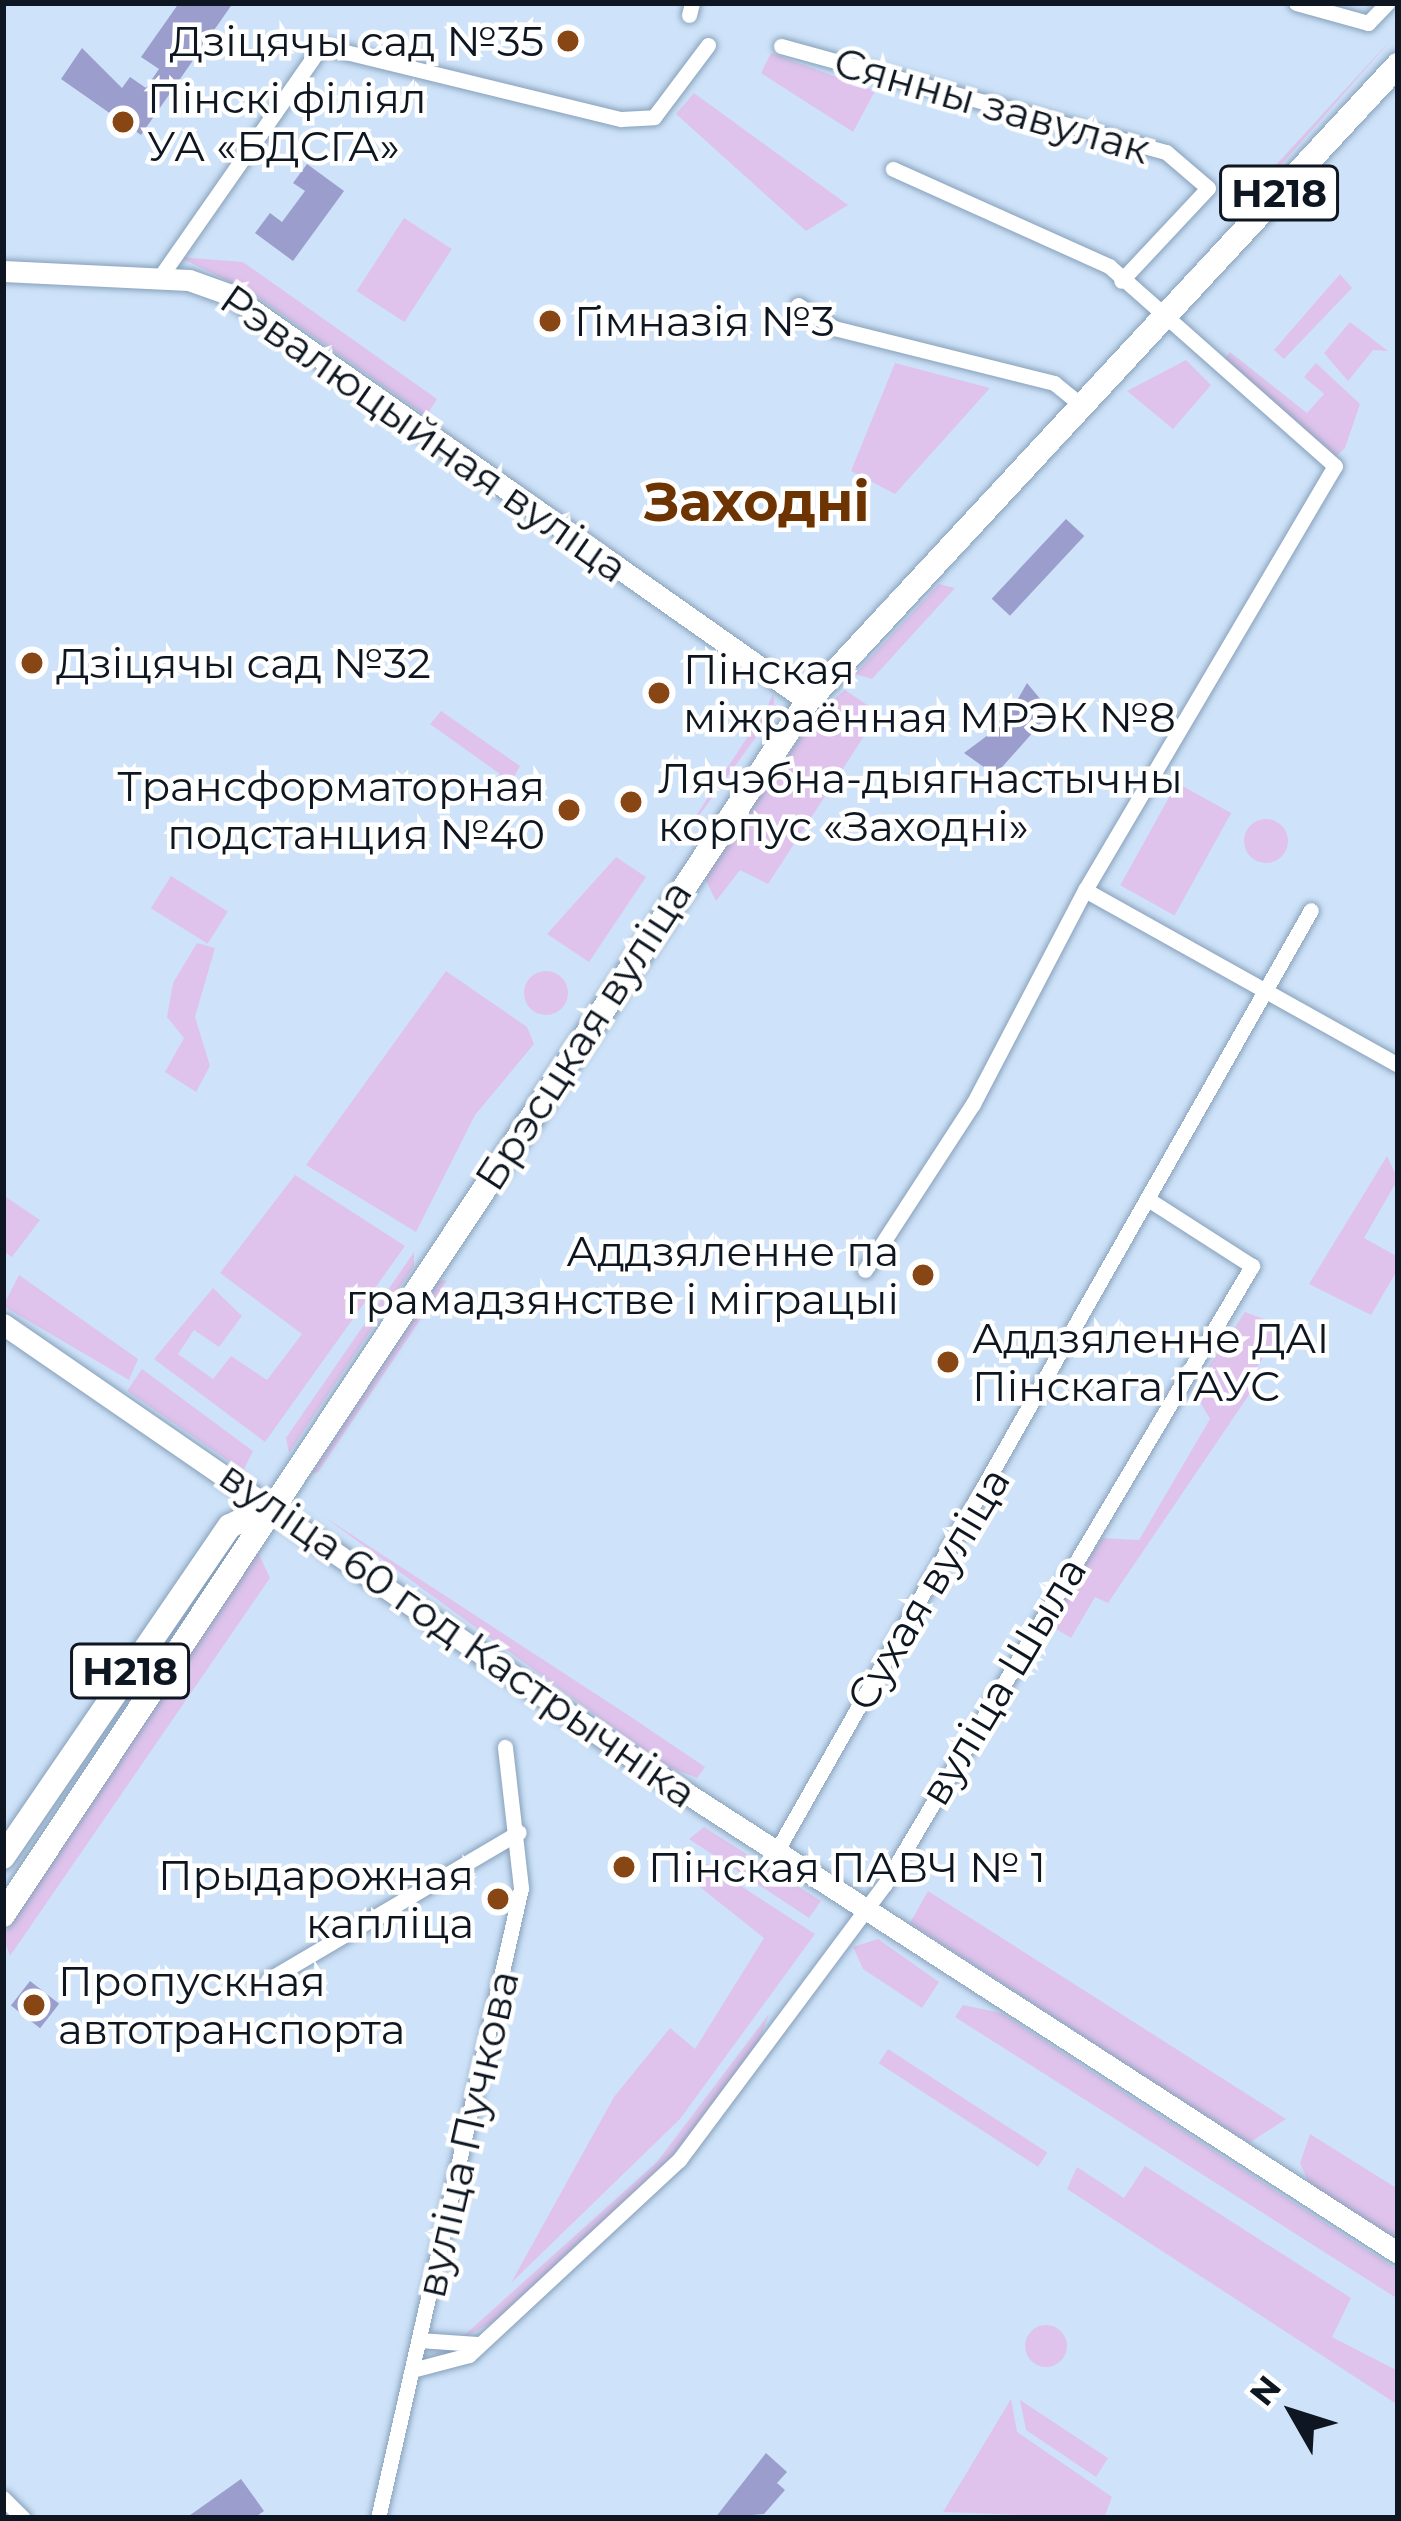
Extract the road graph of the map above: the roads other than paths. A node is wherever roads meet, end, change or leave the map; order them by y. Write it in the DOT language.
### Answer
graph roads {
  1 [pos="1296,3"];
  2 [pos="1387,3"];
  3 [pos="708,45"];
  4 [pos="781,46"];
  5 [pos="1398,65"];
  6 [pos="893,169"];
  7 [pos="3,271"];
  8 [pos="158,280"];
  9 [pos="1121,281"];
  10 [pos="798,305"];
  11 [pos="1160,319"];
  12 [pos="1081,405"];
  13 [pos="808,701"];
  14 [pos="1084,890"];
  15 [pos="1311,910"];
  16 [pos="1263,992"];
  17 [pos="1398,1065"];
  18 [pos="1149,1200"];
  19 [pos="865,1270"];
  20 [pos="3,1324"];
  21 [pos="274,1505"];
  22 [pos="505,1747"];
  23 [pos="519,1832"];
  24 [pos="776,1852"];
  25 [pos="3,1857"];
  26 [pos="866,1909"];
  27 [pos="3,1915"];
  28 [pos="268,1980"];
  29 [pos="1398,2253"];
  30 [pos="418,2340"];
  31 [pos="485,2342"];
  32 [pos="412,2371"];
  33 [pos="3,2498"];
  34 [pos="23,2518"];
  35 [pos="378,2518"];
  1 -- 2 [label="street"];
  3 -- 8 [label="street"];
  4 -- 9 [label="street, Сянны завулак"];
  5 -- 11 [label="main road, Брэсцкая вуліца / Н218"];
  6 -- 9 [label="street"];
  7 -- 8 [label="street, Рэвалюцыйная вуліца"];
  8 -- 13 [label="street, Рэвалюцыйная вуліца"];
  9 -- 11 [label="street"];
  10 -- 12 [label="street"];
  11 -- 12 [label="main road, Брэсцкая вуліца / Н218"];
  11 -- 14 [label="street"];
  12 -- 13 [label="main road, Брэсцкая вуліца / Н218"];
  13 -- 21 [label="main road, Брэсцкая вуліца / Н218"];
  14 -- 16 [label="street"];
  14 -- 19 [label="street"];
  15 -- 16 [label="street, Сухая вуліца"];
  16 -- 17 [label="street"];
  16 -- 18 [label="street, Сухая вуліца"];
  18 -- 24 [label="street, Сухая вуліца"];
  18 -- 26 [label="street, вуліца Шыла"];
  20 -- 21 [label="street, вуліца 60 год Кастрычніка"];
  21 -- 24 [label="street, вуліца 60 год Кастрычніка"];
  21 -- 25 [label="main road, Брэсцкая вуліца / Н218"];
  21 -- 27 [label="main road, Брэсцкая вуліца / Н218"];
  22 -- 23 [label="street, вуліца Пучкова"];
  23 -- 28 [label="street"];
  23 -- 30 [label="street, вуліца Пучкова"];
  24 -- 26 [label="street, вуліца 60 год Кастрычніка"];
  26 -- 29 [label="street, вуліца 60 год Кастрычніка"];
  26 -- 31 [label="street, вуліца Шыла"];
  30 -- 31 [label="street"];
  30 -- 32 [label="street, вуліца Пучкова"];
  31 -- 32 [label="street, вуліца Шыла"];
  32 -- 35 [label="street, вуліца Пучкова"];
  33 -- 34 [label="street"];
}
